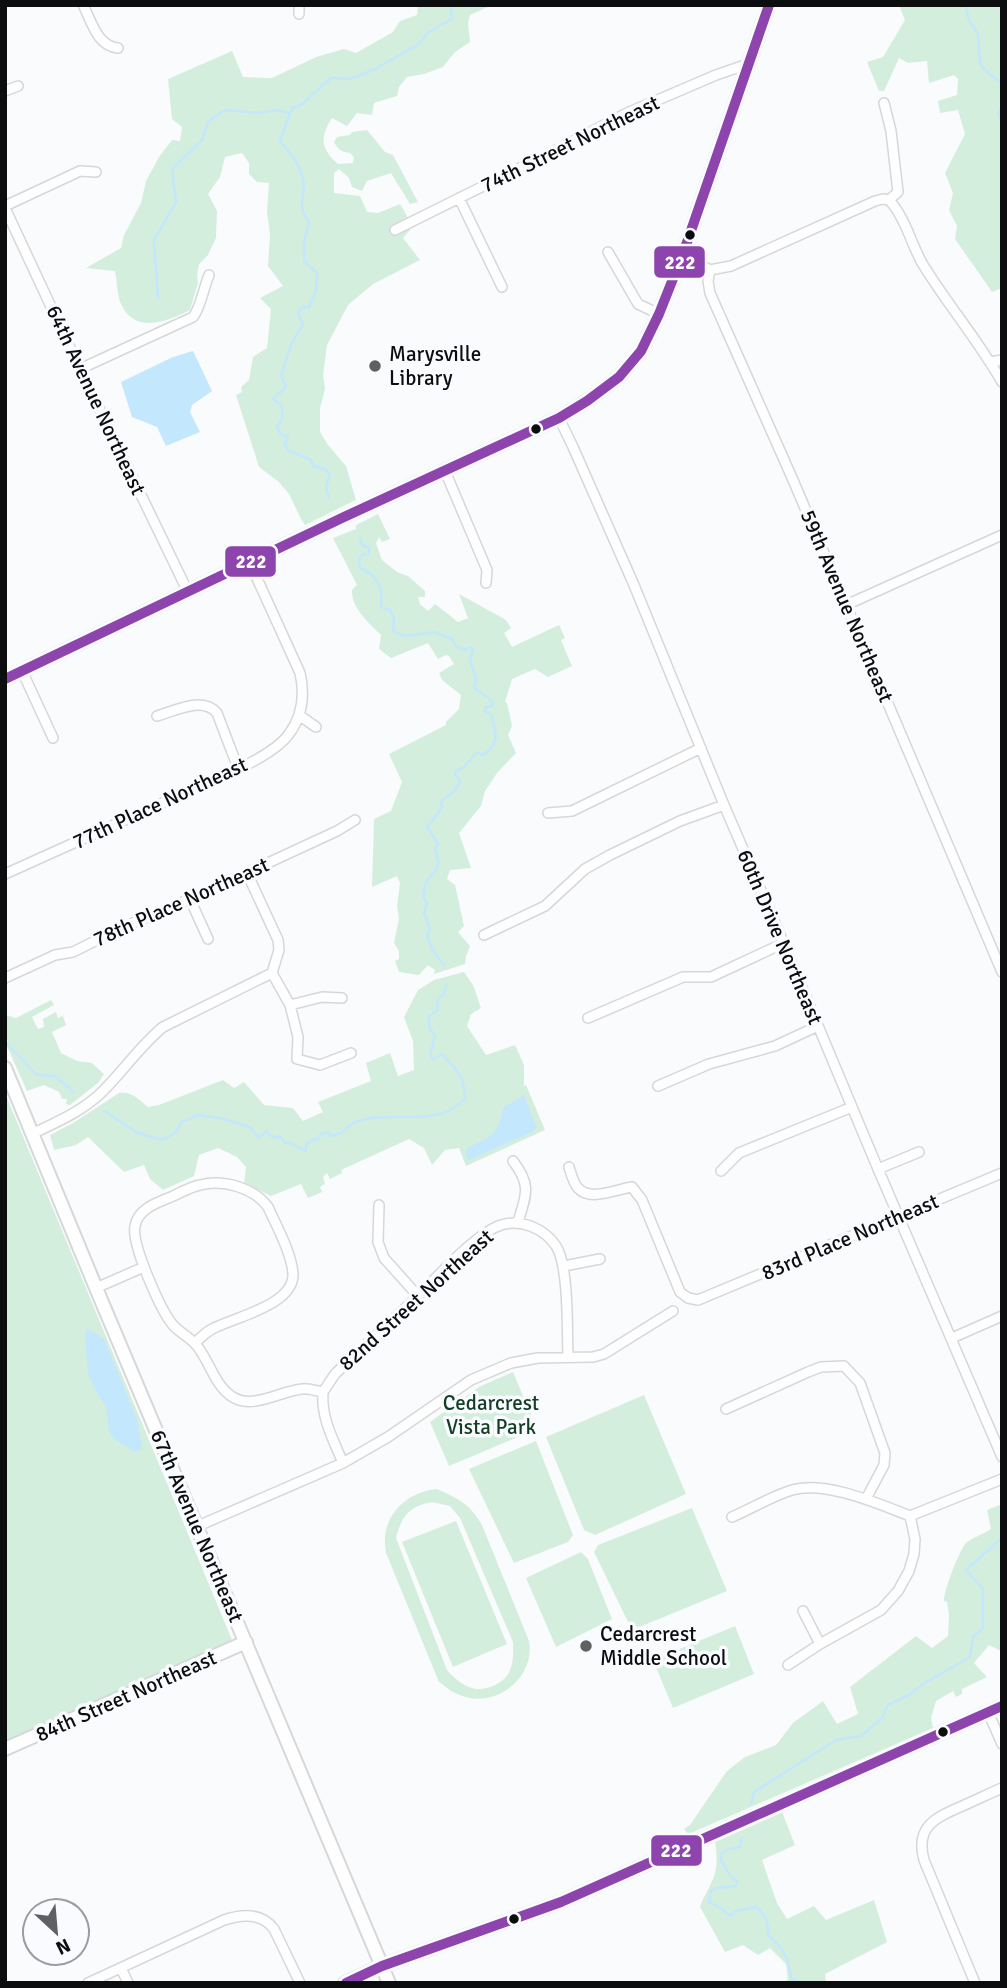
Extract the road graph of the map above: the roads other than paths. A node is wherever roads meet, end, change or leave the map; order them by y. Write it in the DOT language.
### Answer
graph roads {
  1 [pos="83,5"];
  2 [pos="768,5"];
  3 [pos="118,48"];
  4 [pos="748,64"];
  5 [pos="18,86"];
  6 [pos="5,91"];
  7 [pos="884,103"];
  8 [pos="96,172"];
  9 [pos="459,198"];
  10 [pos="888,200"];
  11 [pos="5,207"];
  12 [pos="395,230"];
  13 [pos="684,251"];
  14 [pos="608,252"];
  15 [pos="710,270"];
  16 [pos="209,275"];
  17 [pos="502,287"];
  18 [pos="659,314"];
  19 [pos="1002,360"];
  20 [pos="991,362"];
  21 [pos="80,369"];
  22 [pos="1002,382"];
  23 [pos="559,418"];
  24 [pos="445,471"];
  25 [pos="1002,536"];
  26 [pos="250,563"];
  27 [pos="486,583"];
  28 [pos="188,592"];
  29 [pos="846,605"];
  30 [pos="22,671"];
  31 [pos="5,679"];
  32 [pos="299,715"];
  33 [pos="157,716"];
  34 [pos="316,727"];
  35 [pos="53,738"];
  36 [pos="701,748"];
  37 [pos="238,768"];
  38 [pos="724,805"];
  39 [pos="548,813"];
  40 [pos="355,820"];
  41 [pos="247,873"];
  42 [pos="5,874"];
  43 [pos="190,899"];
  44 [pos="484,935"];
  45 [pos="208,939"];
  46 [pos="784,943"];
  47 [pos="1002,972"];
  48 [pos="272,974"];
  49 [pos="5,978"];
  50 [pos="342,998"];
  51 [pos="290,1004"];
  52 [pos="588,1018"];
  53 [pos="818,1027"];
  54 [pos="351,1053"];
  55 [pos="5,1068"];
  56 [pos="658,1086"];
  57 [pos="852,1107"];
  58 [pos="32,1134"];
  59 [pos="919,1152"];
  60 [pos="513,1161"];
  61 [pos="569,1167"];
  62 [pos="878,1168"];
  63 [pos="721,1171"];
  64 [pos="1002,1173"];
  65 [pos="379,1205"];
  66 [pos="899,1216"];
  67 [pos="518,1223"];
  68 [pos="600,1259"];
  69 [pos="564,1266"];
  70 [pos="144,1267"];
  71 [pos="96,1288"];
  72 [pos="418,1296"];
  73 [pos="673,1311"];
  74 [pos="1002,1316"];
  75 [pos="952,1338"];
  76 [pos="195,1343"];
  77 [pos="568,1357"];
  78 [pos="323,1392"];
  79 [pos="726,1409"];
  80 [pos="1002,1457"];
  81 [pos="343,1463"];
  82 [pos="1002,1479"];
  83 [pos="866,1499"];
  84 [pos="909,1516"];
  85 [pos="732,1517"];
  86 [pos="198,1526"];
  87 [pos="803,1611"];
  88 [pos="246,1642"];
  89 [pos="820,1644"];
  90 [pos="788,1665"];
  91 [pos="1002,1706"];
  92 [pos="988,1713"];
  93 [pos="1002,1744"];
  94 [pos="5,1749"];
  95 [pos="1002,1788"];
  96 [pos="382,1965"];
  97 [pos="121,1968"];
  98 [pos="88,1983"];
  99 [pos="128,1983"];
  100 [pos="300,1983"];
  101 [pos="345,1983"];
  102 [pos="389,1983"];
  103 [pos="975,1983"];
  1 -- 3 [label="street"];
  2 -- 4 [label="main road"];
  4 -- 9 [label="street, 74th Street Northeast"];
  4 -- 13 [label="main road"];
  5 -- 6 [label="street"];
  7 -- 10 [label="street"];
  8 -- 11 [label="street"];
  9 -- 12 [label="street, 74th Street Northeast"];
  9 -- 17 [label="street"];
  10 -- 15 [label="street"];
  10 -- 20 [label="street"];
  11 -- 21 [label="street, 64th Avenue Northeast"];
  13 -- 15 [label="street"];
  13 -- 18 [label="main road"];
  14 -- 18 [label="street"];
  15 -- 29 [label="street, 59th Avenue Northeast"];
  16 -- 21 [label="street"];
  18 -- 23 [label="main road"];
  19 -- 20 [label="street"];
  20 -- 22 [label="street"];
  21 -- 28 [label="street, 64th Avenue Northeast"];
  23 -- 24 [label="main road"];
  23 -- 36 [label="street, 60th Drive Northeast"];
  24 -- 26 [label="main road"];
  24 -- 27 [label="street"];
  25 -- 29 [label="street"];
  26 -- 28 [label="main road"];
  26 -- 32 [label="street"];
  28 -- 30 [label="main road"];
  29 -- 47 [label="street, 59th Avenue Northeast"];
  30 -- 31 [label="main road"];
  30 -- 35 [label="street"];
  32 -- 34 [label="street"];
  32 -- 37 [label="street, 77th Place Northeast"];
  33 -- 37 [label="street"];
  36 -- 38 [label="street, 60th Drive Northeast"];
  36 -- 39 [label="street"];
  37 -- 42 [label="street, 77th Place Northeast"];
  38 -- 44 [label="street"];
  38 -- 46 [label="street, 60th Drive Northeast"];
  40 -- 41 [label="street, 78th Place Northeast"];
  41 -- 43 [label="street, 78th Place Northeast"];
  41 -- 48 [label="street"];
  43 -- 45 [label="street"];
  43 -- 49 [label="street, 78th Place Northeast"];
  46 -- 52 [label="street"];
  46 -- 53 [label="street, 60th Drive Northeast"];
  48 -- 51 [label="street"];
  48 -- 58 [label="street"];
  50 -- 51 [label="street"];
  51 -- 54 [label="street"];
  53 -- 56 [label="street"];
  53 -- 57 [label="street, 60th Drive Northeast"];
  55 -- 58 [label="main road, 67th Avenue Northeast"];
  57 -- 62 [label="street, 60th Drive Northeast"];
  57 -- 63 [label="street"];
  58 -- 71 [label="main road, 67th Avenue Northeast"];
  59 -- 62 [label="street"];
  60 -- 67 [label="street"];
  61 -- 66 [label="street, 83rd Place Northeast"];
  62 -- 66 [label="street, 60th Drive Northeast"];
  64 -- 66 [label="street, 83rd Place Northeast"];
  65 -- 72 [label="street"];
  66 -- 75 [label="street, 60th Drive Northeast"];
  67 -- 69 [label="street"];
  67 -- 72 [label="street, 82nd Street Northeast"];
  68 -- 69 [label="street"];
  69 -- 77 [label="street"];
  70 -- 71 [label="street"];
  70 -- 76 [label="street"];
  70 -- 76 [label="street"];
  71 -- 86 [label="main road, 67th Avenue Northeast"];
  72 -- 78 [label="street, 82nd Street Northeast"];
  73 -- 77 [label="street"];
  74 -- 75 [label="street"];
  75 -- 80 [label="street, 60th Drive Northeast"];
  76 -- 78 [label="street"];
  77 -- 81 [label="street"];
  78 -- 81 [label="street"];
  79 -- 83 [label="street"];
  81 -- 86 [label="street"];
  82 -- 84 [label="street"];
  83 -- 84 [label="street"];
  83 -- 85 [label="street"];
  84 -- 89 [label="street"];
  86 -- 88 [label="main road, 67th Avenue Northeast"];
  87 -- 89 [label="street"];
  88 -- 94 [label="main road, 84th Street Northeast"];
  88 -- 96 [label="main road, 67th Avenue Northeast"];
  89 -- 90 [label="street"];
  91 -- 92 [label="main road"];
  92 -- 93 [label="street"];
  92 -- 96 [label="main road"];
  95 -- 103 [label="street"];
  96 -- 101 [label="main road"];
  96 -- 102 [label="main road, 67th Avenue Northeast"];
  97 -- 98 [label="street"];
  97 -- 99 [label="street"];
  97 -- 100 [label="street"];
}
